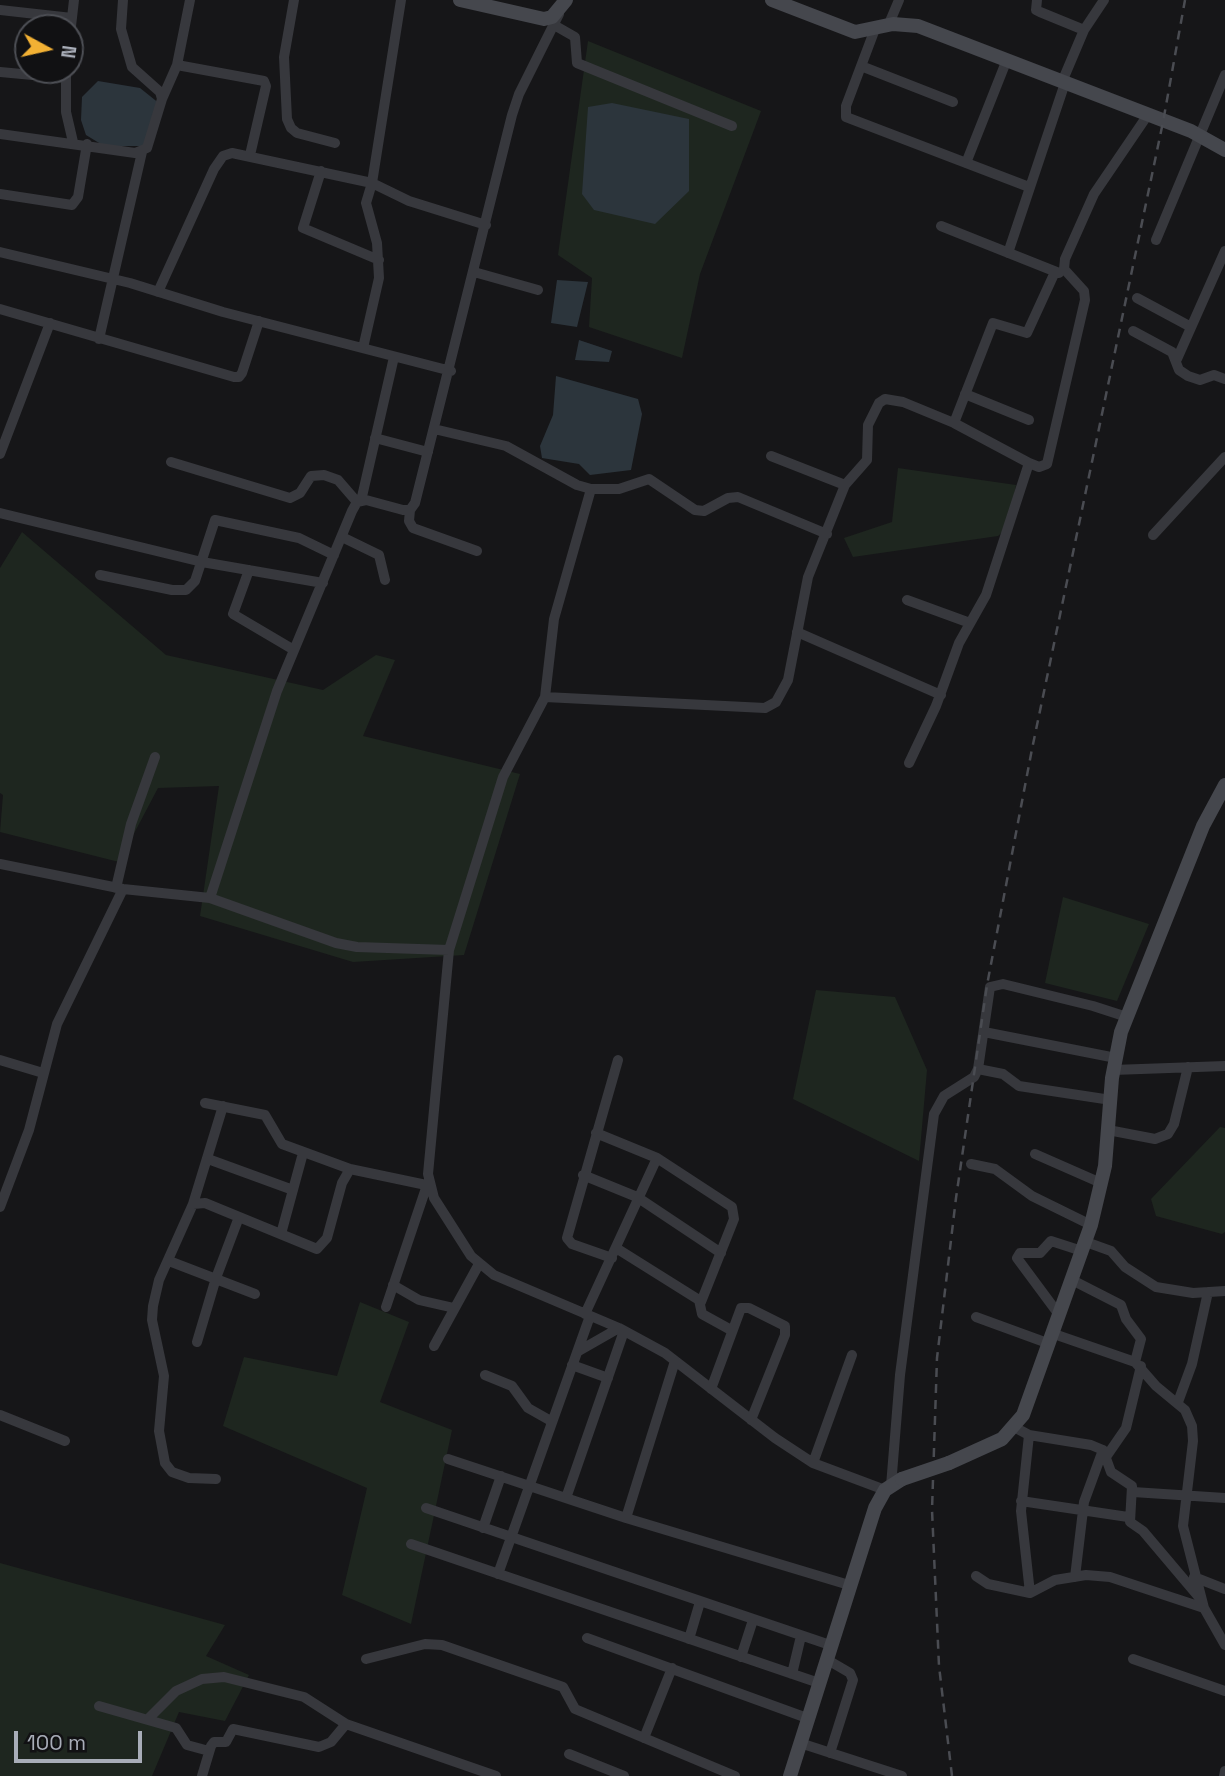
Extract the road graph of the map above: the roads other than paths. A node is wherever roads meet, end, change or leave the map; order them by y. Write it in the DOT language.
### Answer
graph roads {
  1 [pos="123,0"];
  2 [pos="190,0"];
  3 [pos="294,0"];
  4 [pos="401,0"];
  5 [pos="460,0"];
  6 [pos="772,0"];
  7 [pos="900,0"];
  8 [pos="1037,0"];
  9 [pos="1103,0"];
  10 [pos="564,4"];
  11 [pos="0,10"];
  12 [pos="36,14"];
  13 [pos="554,25"];
  14 [pos="881,27"];
  15 [pos="1084,30"];
  16 [pos="1006,62"];
  17 [pos="177,65"];
  18 [pos="861,66"];
  19 [pos="1064,83"];
  20 [pos="1224,83"];
  21 [pos="66,84"];
  22 [pos="162,99"];
  23 [pos="953,102"];
  24 [pos="1147,116"];
  25 [pos="732,126"];
  26 [pos="0,134"];
  27 [pos="1202,138"];
  28 [pos="73,142"];
  29 [pos="335,143"];
  30 [pos="87,144"];
  31 [pos="1225,150"];
  32 [pos="142,152"];
  33 [pos="250,155"];
  34 [pos="966,163"];
  35 [pos="321,171"];
  36 [pos="372,183"];
  37 [pos="1029,187"];
  38 [pos="0,194"];
  39 [pos="486,225"];
  40 [pos="941,226"];
  41 [pos="1156,240"];
  42 [pos="0,251"];
  43 [pos="1225,251"];
  44 [pos="1008,253"];
  45 [pos="379,260"];
  46 [pos="474,272"];
  47 [pos="1055,272"];
  48 [pos="1069,278"];
  49 [pos="114,279"];
  50 [pos="538,290"];
  51 [pos="158,292"];
  52 [pos="1137,298"];
  53 [pos="0,309"];
  54 [pos="259,321"];
  55 [pos="50,323"];
  56 [pos="1191,327"];
  57 [pos="1133,331"];
  58 [pos="99,339"];
  59 [pos="363,348"];
  60 [pos="394,356"];
  61 [pos="1177,359"];
  62 [pos="451,371"];
  63 [pos="1225,379"];
  64 [pos="965,394"];
  65 [pos="1029,420"];
  66 [pos="954,423"];
  67 [pos="434,429"];
  68 [pos="375,438"];
  69 [pos="428,452"];
  70 [pos="0,454"];
  71 [pos="771,456"];
  72 [pos="1225,457"];
  73 [pos="171,462"];
  74 [pos="1029,463"];
  75 [pos="845,485"];
  76 [pos="591,489"];
  77 [pos="359,502"];
  78 [pos="410,510"];
  79 [pos="0,513"];
  80 [pos="827,534"];
  81 [pos="1153,535"];
  82 [pos="342,537"];
  83 [pos="477,551"];
  84 [pos="334,555"];
  85 [pos="202,562"];
  86 [pos="249,570"];
  87 [pos="100,575"];
  88 [pos="385,580"];
  89 [pos="323,583"];
  90 [pos="907,600"];
  91 [pos="970,623"];
  92 [pos="797,632"];
  93 [pos="294,650"];
  94 [pos="941,695"];
  95 [pos="545,697"];
  96 [pos="155,757"];
  97 [pos="909,763"];
  98 [pos="1225,785"];
  99 [pos="0,864"];
  100 [pos="119,888"];
  101 [pos="210,898"];
  102 [pos="449,950"];
  103 [pos="1127,1017"];
  104 [pos="984,1032"];
  105 [pos="0,1060"];
  106 [pos="618,1060"];
  107 [pos="1114,1064"];
  108 [pos="1225,1066"];
  109 [pos="1188,1067"];
  110 [pos="978,1069"];
  111 [pos="43,1073"];
  112 [pos="1111,1100"];
  113 [pos="205,1103"];
  114 [pos="223,1106"];
  115 [pos="1108,1129"];
  116 [pos="596,1133"];
  117 [pos="303,1153"];
  118 [pos="1035,1154"];
  119 [pos="657,1158"];
  120 [pos="208,1159"];
  121 [pos="971,1164"];
  122 [pos="350,1169"];
  123 [pos="583,1175"];
  124 [pos="1101,1183"];
  125 [pos="429,1186"];
  126 [pos="293,1190"];
  127 [pos="4,1192"];
  128 [pos="638,1197"];
  129 [pos="192,1204"];
  130 [pos="0,1207"];
  131 [pos="239,1217"];
  132 [pos="1091,1226"];
  133 [pos="281,1234"];
  134 [pos="1084,1246"];
  135 [pos="721,1252"];
  136 [pos="614,1253"];
  137 [pos="169,1261"];
  138 [pos="486,1270"];
  139 [pos="216,1279"];
  140 [pos="1072,1280"];
  141 [pos="394,1285"];
  142 [pos="1208,1292"];
  143 [pos="1225,1292"];
  144 [pos="255,1294"];
  145 [pos="701,1302"];
  146 [pos="386,1307"];
  147 [pos="454,1308"];
  148 [pos="588,1315"];
  149 [pos="1060,1316"];
  150 [pos="976,1317"];
  151 [pos="621,1330"];
  152 [pos="732,1330"];
  153 [pos="1052,1339"];
  154 [pos="197,1342"];
  155 [pos="434,1346"];
  156 [pos="577,1352"];
  157 [pos="852,1355"];
  158 [pos="675,1361"];
  159 [pos="1138,1364"];
  160 [pos="572,1365"];
  161 [pos="485,1375"];
  162 [pos="608,1378"];
  163 [pos="711,1389"];
  164 [pos="1178,1402"];
  165 [pos="0,1415"];
  166 [pos="751,1420"];
  167 [pos="551,1421"];
  168 [pos="1014,1427"];
  169 [pos="1029,1435"];
  170 [pos="65,1441"];
  171 [pos="1104,1454"];
  172 [pos="448,1459"];
  173 [pos="813,1463"];
  174 [pos="501,1476"];
  175 [pos="216,1479"];
  176 [pos="528,1485"];
  177 [pos="893,1485"];
  178 [pos="1133,1492"];
  179 [pos="1184,1497"];
  180 [pos="566,1498"];
  181 [pos="1225,1498"];
  182 [pos="1021,1501"];
  183 [pos="426,1508"];
  184 [pos="1083,1510"];
  185 [pos="1128,1517"];
  186 [pos="626,1518"];
  187 [pos="484,1528"];
  188 [pos="511,1537"];
  189 [pos="411,1544"];
  190 [pos="498,1574"];
  191 [pos="976,1576"];
  192 [pos="1075,1577"];
  193 [pos="1194,1577"];
  194 [pos="849,1585"];
  195 [pos="1225,1589"];
  196 [pos="1030,1593"];
  197 [pos="700,1602"];
  198 [pos="1202,1603"];
  199 [pos="752,1620"];
  200 [pos="802,1636"];
  201 [pos="587,1637"];
  202 [pos="689,1639"];
  203 [pos="1225,1645"];
  204 [pos="828,1652"];
  205 [pos="741,1657"];
  206 [pos="366,1659"];
  207 [pos="1133,1659"];
  208 [pos="672,1668"];
  209 [pos="792,1674"];
  210 [pos="819,1684"];
  211 [pos="1225,1690"];
  212 [pos="99,1706"];
  213 [pos="807,1718"];
  214 [pos="148,1719"];
  215 [pos="345,1724"];
  216 [pos="644,1738"];
  217 [pos="800,1743"];
  218 [pos="209,1751"];
  219 [pos="830,1753"];
  220 [pos="569,1754"];
  221 [pos="202,1776"];
  222 [pos="496,1776"];
  223 [pos="624,1776"];
  224 [pos="735,1776"];
  225 [pos="790,1776"];
  226 [pos="902,1776"];
  1 -- 22 [label="street"];
  2 -- 17 [label="street"];
  3 -- 29 [label="street"];
  4 -- 36 [label="street"];
  5 -- 10 [label="main road"];
  6 -- 14 [label="main road"];
  7 -- 14 [label="street"];
  8 -- 15 [label="street"];
  9 -- 15 [label="street"];
  10 -- 13 [label="street"];
  11 -- 12 [label="street"];
  13 -- 25 [label="street"];
  13 -- 39 [label="street"];
  14 -- 16 [label="main road"];
  14 -- 18 [label="street"];
  15 -- 19 [label="street"];
  16 -- 19 [label="main road"];
  16 -- 34 [label="street"];
  17 -- 22 [label="street"];
  17 -- 33 [label="street"];
  18 -- 23 [label="street"];
  18 -- 34 [label="street"];
  19 -- 24 [label="main road"];
  19 -- 37 [label="street"];
  20 -- 27 [label="street"];
  21 -- 28 [label="street"];
  22 -- 32 [label="street"];
  24 -- 27 [label="main road"];
  24 -- 48 [label="street"];
  26 -- 28 [label="street"];
  27 -- 31 [label="main road"];
  27 -- 41 [label="street"];
  28 -- 30 [label="street"];
  30 -- 32 [label="street"];
  30 -- 38 [label="street"];
  32 -- 49 [label="street"];
  33 -- 35 [label="street"];
  33 -- 51 [label="street"];
  34 -- 37 [label="street"];
  35 -- 36 [label="street"];
  35 -- 45 [label="street"];
  36 -- 39 [label="street"];
  36 -- 45 [label="street"];
  37 -- 44 [label="street"];
  39 -- 46 [label="street"];
  40 -- 44 [label="street"];
  42 -- 49 [label="street"];
  43 -- 56 [label="street"];
  44 -- 47 [label="street"];
  45 -- 59 [label="street"];
  46 -- 50 [label="street"];
  46 -- 62 [label="street"];
  47 -- 48 [label="street"];
  47 -- 64 [label="street"];
  48 -- 74 [label="street"];
  49 -- 51 [label="street"];
  49 -- 58 [label="street"];
  51 -- 54 [label="street"];
  52 -- 56 [label="street"];
  53 -- 55 [label="street"];
  54 -- 58 [label="street"];
  54 -- 59 [label="street"];
  55 -- 58 [label="street"];
  55 -- 70 [label="street"];
  56 -- 61 [label="street"];
  57 -- 61 [label="street"];
  59 -- 60 [label="street"];
  60 -- 62 [label="street"];
  60 -- 68 [label="street"];
  61 -- 63 [label="street"];
  62 -- 67 [label="street"];
  64 -- 65 [label="street"];
  64 -- 66 [label="street"];
  66 -- 74 [label="street"];
  66 -- 75 [label="street"];
  67 -- 69 [label="street"];
  67 -- 76 [label="street"];
  68 -- 69 [label="street"];
  68 -- 77 [label="street"];
  69 -- 78 [label="street"];
  71 -- 75 [label="street"];
  72 -- 81 [label="street"];
  73 -- 77 [label="street"];
  74 -- 91 [label="street"];
  75 -- 80 [label="street"];
  76 -- 80 [label="street"];
  76 -- 95 [label="street"];
  77 -- 78 [label="street"];
  77 -- 82 [label="street"];
  78 -- 83 [label="street"];
  79 -- 85 [label="street"];
  80 -- 92 [label="street"];
  82 -- 84 [label="street"];
  82 -- 88 [label="street"];
  84 -- 85 [label="street"];
  84 -- 89 [label="street"];
  85 -- 86 [label="street"];
  85 -- 87 [label="street"];
  86 -- 89 [label="street"];
  86 -- 93 [label="street"];
  89 -- 93 [label="street"];
  90 -- 91 [label="street"];
  91 -- 94 [label="street"];
  92 -- 94 [label="street"];
  92 -- 95 [label="street"];
  93 -- 101 [label="street"];
  94 -- 97 [label="street"];
  95 -- 102 [label="street"];
  96 -- 100 [label="street"];
  98 -- 103 [label="main road"];
  99 -- 100 [label="street"];
  100 -- 101 [label="street"];
  100 -- 111 [label="street"];
  101 -- 102 [label="street"];
  102 -- 125 [label="street"];
  103 -- 104 [label="street"];
  103 -- 107 [label="main road"];
  104 -- 107 [label="street"];
  104 -- 110 [label="street"];
  105 -- 111 [label="street"];
  106 -- 116 [label="street"];
  107 -- 109 [label="street"];
  107 -- 112 [label="main road"];
  108 -- 109 [label="street"];
  109 -- 115 [label="street"];
  110 -- 112 [label="street"];
  110 -- 177 [label="street"];
  111 -- 127 [label="street"];
  112 -- 115 [label="main road"];
  113 -- 114 [label="street"];
  114 -- 117 [label="street"];
  114 -- 120 [label="street"];
  115 -- 124 [label="main road"];
  116 -- 119 [label="street"];
  116 -- 123 [label="street"];
  117 -- 122 [label="street"];
  117 -- 126 [label="street"];
  118 -- 124 [label="street"];
  119 -- 128 [label="street"];
  119 -- 135 [label="street"];
  120 -- 126 [label="street"];
  120 -- 129 [label="street"];
  121 -- 132 [label="street"];
  122 -- 125 [label="street"];
  122 -- 133 [label="street"];
  123 -- 128 [label="street"];
  123 -- 136 [label="street"];
  124 -- 132 [label="main road"];
  125 -- 138 [label="street"];
  125 -- 141 [label="street"];
  126 -- 133 [label="street"];
  127 -- 130 [label="street"];
  128 -- 135 [label="street"];
  128 -- 136 [label="street"];
  129 -- 131 [label="street"];
  129 -- 137 [label="street"];
  131 -- 133 [label="street"];
  131 -- 139 [label="street"];
  132 -- 134 [label="main road"];
  134 -- 140 [label="main road"];
  134 -- 142 [label="street"];
  134 -- 149 [label="street"];
  135 -- 145 [label="street"];
  136 -- 145 [label="street"];
  136 -- 148 [label="street"];
  137 -- 139 [label="street"];
  137 -- 175 [label="street"];
  138 -- 147 [label="street"];
  138 -- 148 [label="street"];
  139 -- 144 [label="street"];
  139 -- 154 [label="street"];
  140 -- 149 [label="main road"];
  140 -- 159 [label="street"];
  141 -- 146 [label="street"];
  141 -- 147 [label="street"];
  142 -- 143 [label="street"];
  142 -- 164 [label="street"];
  145 -- 152 [label="street"];
  147 -- 155 [label="street"];
  148 -- 151 [label="street"];
  148 -- 156 [label="street"];
  149 -- 153 [label="main road"];
  150 -- 153 [label="street"];
  151 -- 156 [label="street"];
  151 -- 158 [label="street"];
  151 -- 162 [label="street"];
  152 -- 163 [label="street"];
  152 -- 166 [label="street"];
  153 -- 159 [label="street"];
  153 -- 168 [label="main road"];
  156 -- 160 [label="street"];
  157 -- 173 [label="street"];
  158 -- 163 [label="street"];
  158 -- 186 [label="street"];
  159 -- 164 [label="street"];
  159 -- 171 [label="street"];
  160 -- 162 [label="street"];
  160 -- 167 [label="street"];
  161 -- 167 [label="street"];
  162 -- 180 [label="street"];
  163 -- 166 [label="street"];
  164 -- 179 [label="street"];
  165 -- 170 [label="street"];
  166 -- 173 [label="street"];
  167 -- 176 [label="street"];
  168 -- 169 [label="street"];
  168 -- 177 [label="main road, bridge"];
  169 -- 171 [label="street"];
  169 -- 182 [label="street"];
  171 -- 178 [label="street"];
  171 -- 184 [label="street"];
  172 -- 174 [label="street"];
  173 -- 177 [label="street"];
  174 -- 176 [label="street"];
  174 -- 187 [label="street"];
  176 -- 180 [label="street"];
  176 -- 188 [label="street"];
  177 -- 194 [label="main road"];
  178 -- 179 [label="street"];
  178 -- 185 [label="street"];
  179 -- 181 [label="street"];
  179 -- 193 [label="street"];
  180 -- 186 [label="street"];
  182 -- 184 [label="street"];
  182 -- 196 [label="street"];
  183 -- 187 [label="street"];
  184 -- 185 [label="street"];
  184 -- 192 [label="street"];
  185 -- 198 [label="street"];
  186 -- 194 [label="street"];
  187 -- 188 [label="street"];
  188 -- 190 [label="street"];
  188 -- 197 [label="street"];
  189 -- 190 [label="street"];
  190 -- 202 [label="street"];
  191 -- 196 [label="street"];
  192 -- 196 [label="street"];
  192 -- 198 [label="street"];
  193 -- 195 [label="street"];
  193 -- 198 [label="street"];
  194 -- 204 [label="main road"];
  197 -- 199 [label="street"];
  197 -- 202 [label="street"];
  198 -- 203 [label="street"];
  199 -- 200 [label="street"];
  199 -- 205 [label="street"];
  200 -- 204 [label="street"];
  200 -- 209 [label="street"];
  201 -- 208 [label="street"];
  202 -- 205 [label="street"];
  204 -- 210 [label="main road"];
  204 -- 219 [label="street"];
  205 -- 209 [label="street"];
  206 -- 216 [label="street"];
  207 -- 211 [label="street"];
  208 -- 213 [label="street"];
  208 -- 216 [label="street"];
  209 -- 210 [label="street"];
  210 -- 213 [label="main road"];
  212 -- 214 [label="street"];
  213 -- 217 [label="main road"];
  214 -- 215 [label="street"];
  214 -- 218 [label="street"];
  215 -- 218 [label="street"];
  215 -- 222 [label="street"];
  216 -- 224 [label="street"];
  217 -- 219 [label="street"];
  217 -- 225 [label="main road"];
  218 -- 221 [label="street"];
  219 -- 226 [label="street"];
  220 -- 223 [label="street"];
}
